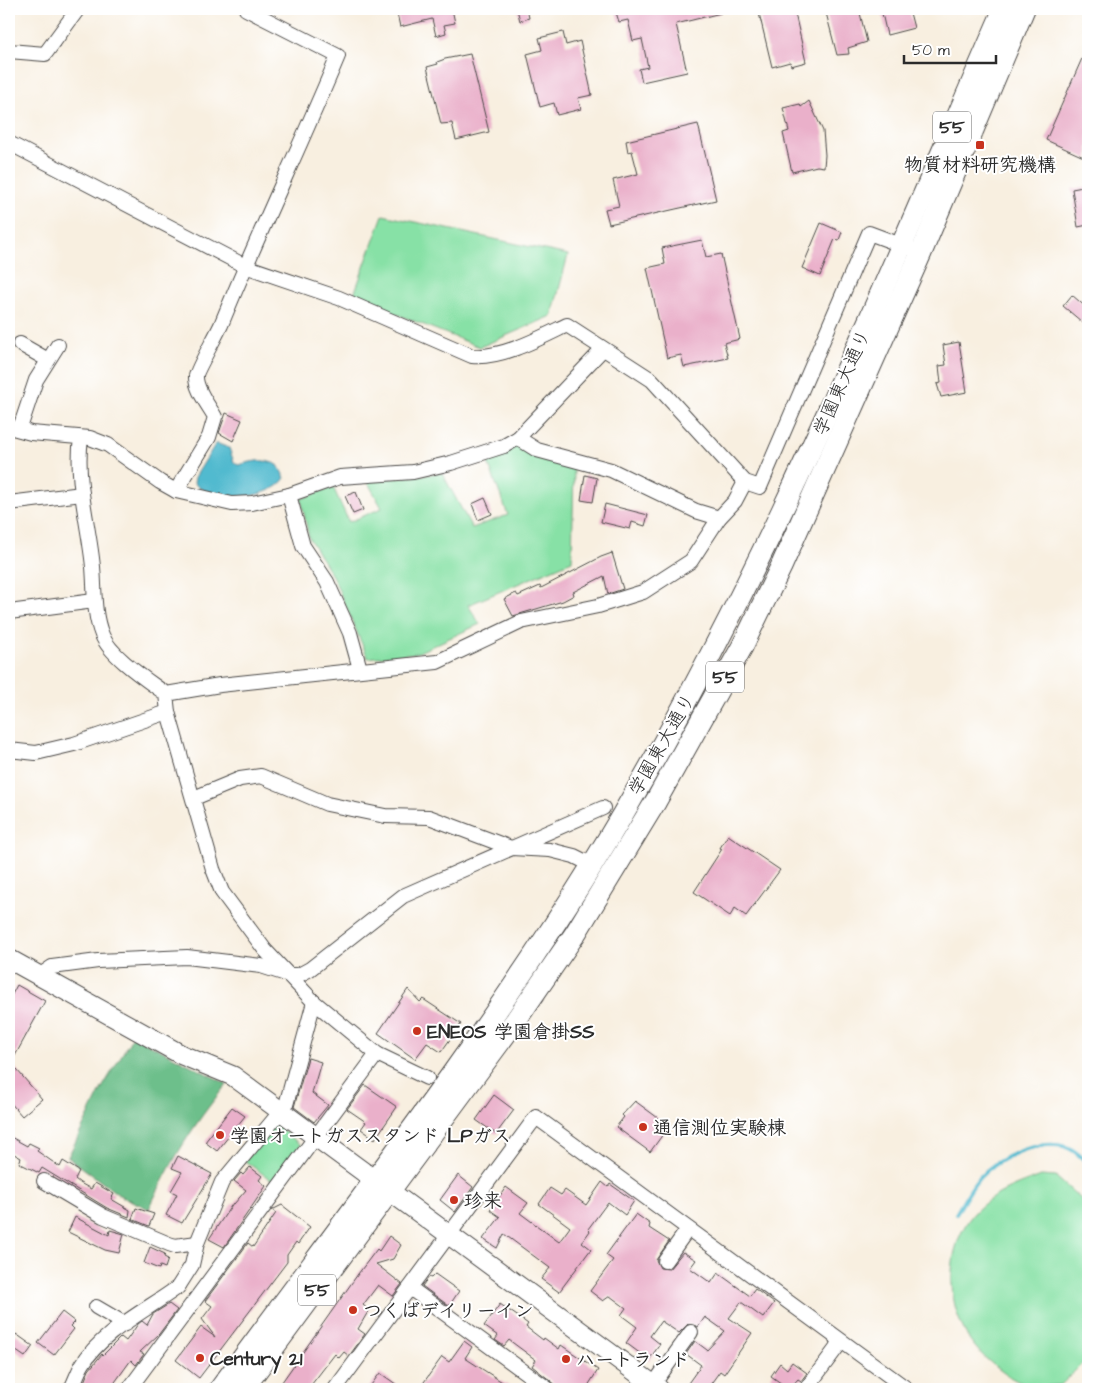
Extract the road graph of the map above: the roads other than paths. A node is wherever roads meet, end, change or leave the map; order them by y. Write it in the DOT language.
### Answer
graph roads {
  1 [pos="78,9"];
  2 [pos="246,9"];
  3 [pos="1004,9"];
  4 [pos="1024,9"];
  5 [pos="9,51"];
  6 [pos="9,143"];
  7 [pos="901,246"];
  8 [pos="921,253"];
  9 [pos="244,266"];
  10 [pos="20,344"];
  11 [pos="58,345"];
  12 [pos="604,349"];
  13 [pos="48,360"];
  14 [pos="14,427"];
  15 [pos="81,438"];
  16 [pos="518,438"];
  17 [pos="745,482"];
  18 [pos="176,491"];
  19 [pos="82,494"];
  20 [pos="289,495"];
  21 [pos="9,503"];
  22 [pos="719,518"];
  23 [pos="94,601"];
  24 [pos="9,612"];
  25 [pos="360,669"];
  26 [pos="166,694"];
  27 [pos="168,712"];
  28 [pos="9,750"];
  29 [pos="194,798"];
  30 [pos="603,808"];
  31 [pos="511,848"];
  32 [pos="592,865"];
  33 [pos="9,959"];
  34 [pos="289,975"];
  35 [pos="39,976"];
  36 [pos="314,1002"];
  37 [pos="377,1054"];
  38 [pos="427,1078"];
  39 [pos="280,1111"];
  40 [pos="316,1137"];
  41 [pos="44,1181"];
  42 [pos="382,1186"];
  43 [pos="688,1229"];
  44 [pos="448,1235"];
  45 [pos="197,1243"];
  46 [pos="665,1261"];
  47 [pos="410,1288"];
  48 [pos="96,1307"];
  49 [pos="125,1324"];
  50 [pos="691,1332"];
  51 [pos="841,1342"];
  52 [pos="656,1387"];
  53 [pos="71,1389"];
  54 [pos="129,1389"];
  55 [pos="220,1389"];
  56 [pos="244,1389"];
  57 [pos="335,1389"];
  58 [pos="548,1389"];
  59 [pos="806,1389"];
  60 [pos="907,1389"];
  1 -- 5 [label="street"];
  2 -- 9 [label="street"];
  3 -- 7 [label="main road, 学園東大通り / 55"];
  4 -- 8 [label="main road, 学園東大通り / 55"];
  6 -- 9 [label="street"];
  7 -- 8 [label="street"];
  7 -- 17 [label="street"];
  7 -- 32 [label="main road, 学園東大通り / 55"];
  8 -- 42 [label="main road, 学園東大通り / 55"];
  9 -- 12 [label="street"];
  9 -- 18 [label="street"];
  10 -- 13 [label="street"];
  11 -- 13 [label="street"];
  12 -- 16 [label="street"];
  12 -- 17 [label="street"];
  13 -- 14 [label="street"];
  14 -- 15 [label="street"];
  15 -- 18 [label="street"];
  15 -- 19 [label="street"];
  16 -- 20 [label="street"];
  16 -- 22 [label="street"];
  17 -- 22 [label="street"];
  18 -- 20 [label="street"];
  19 -- 21 [label="street"];
  19 -- 23 [label="street"];
  20 -- 25 [label="street"];
  22 -- 25 [label="street"];
  23 -- 24 [label="street"];
  23 -- 26 [label="street"];
  25 -- 26 [label="street"];
  26 -- 27 [label="street"];
  27 -- 28 [label="street"];
  27 -- 29 [label="street"];
  29 -- 31 [label="street"];
  29 -- 34 [label="street"];
  30 -- 31 [label="street"];
  31 -- 32 [label="street"];
  31 -- 34 [label="street"];
  32 -- 42 [label="main road, 学園東大通り / 55"];
  33 -- 35 [label="street"];
  34 -- 35 [label="street"];
  34 -- 36 [label="street"];
  35 -- 39 [label="street"];
  36 -- 37 [label="street"];
  36 -- 39 [label="street"];
  37 -- 38 [label="street"];
  37 -- 40 [label="street"];
  39 -- 40 [label="street"];
  39 -- 45 [label="street"];
  40 -- 42 [label="street"];
  40 -- 54 [label="street"];
  41 -- 45 [label="street"];
  42 -- 44 [label="street"];
  42 -- 55 [label="main road, 学園東大通り / 55"];
  42 -- 56 [label="main road, 学園東大通り / 55"];
  43 -- 44 [label="street"];
  43 -- 46 [label="street"];
  43 -- 51 [label="street"];
  44 -- 47 [label="street"];
  44 -- 52 [label="street"];
  45 -- 49 [label="street"];
  47 -- 57 [label="street"];
  47 -- 58 [label="street"];
  48 -- 49 [label="street"];
  49 -- 53 [label="street"];
  50 -- 52 [label="street"];
  51 -- 59 [label="street"];
  51 -- 60 [label="street"];
}
